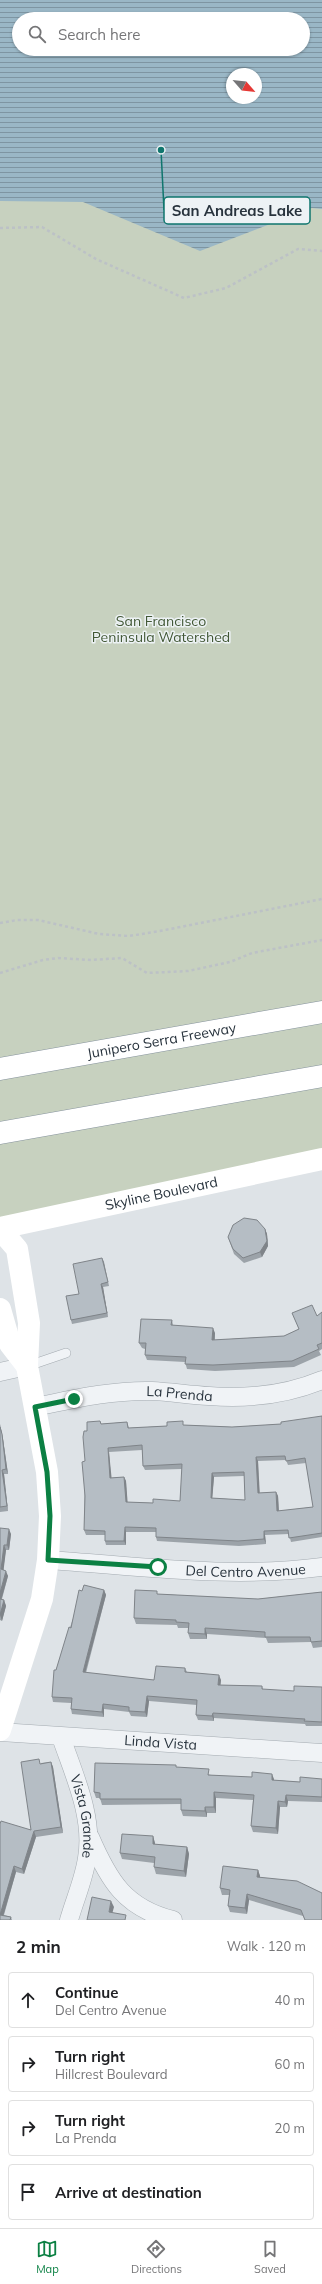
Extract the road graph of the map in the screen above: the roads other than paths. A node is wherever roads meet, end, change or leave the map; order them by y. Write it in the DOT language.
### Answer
graph roads {
  1 [pos="322,1012"];
  2 [pos="2,1069"];
  3 [pos="322,1076"];
  4 [pos="8,1132"];
  5 [pos="322,1159"];
  6 [pos="0,1228"];
  7 [pos="0,1309"];
  8 [pos="66,1353"];
  9 [pos="27,1366"];
  10 [pos="0,1372"];
  11 [pos="322,1380"];
  12 [pos="35,1407"];
  13 [pos="48,1560"];
  14 [pos="322,1567"];
  15 [pos="0,1731"];
  16 [pos="61,1736"];
  17 [pos="322,1753"];
  18 [pos="89,1835"];
  19 [pos="69,1920"];
  20 [pos="173,1920"];
  1 -- 2 [label="main road, Junipero Serra Freeway"];
  3 -- 4 [label="main road"];
  5 -- 6 [label="main road, Skyline Boulevard"];
  6 -- 9 [label="main road"];
  7 -- 9 [label="main road"];
  8 -- 9 [label="lane"];
  9 -- 10 [label="street"];
  9 -- 12 [label="main road"];
  11 -- 12 [label="street, La Prenda"];
  12 -- 13 [label="main road"];
  13 -- 14 [label="street, Del Centro Avenue"];
  13 -- 15 [label="main road"];
  15 -- 16 [label="street, Linda Vista"];
  16 -- 17 [label="street, Linda Vista"];
  16 -- 18 [label="street, Vista Grande"];
  18 -- 19 [label="street, Vista Grande"];
  18 -- 20 [label="street"];
}
